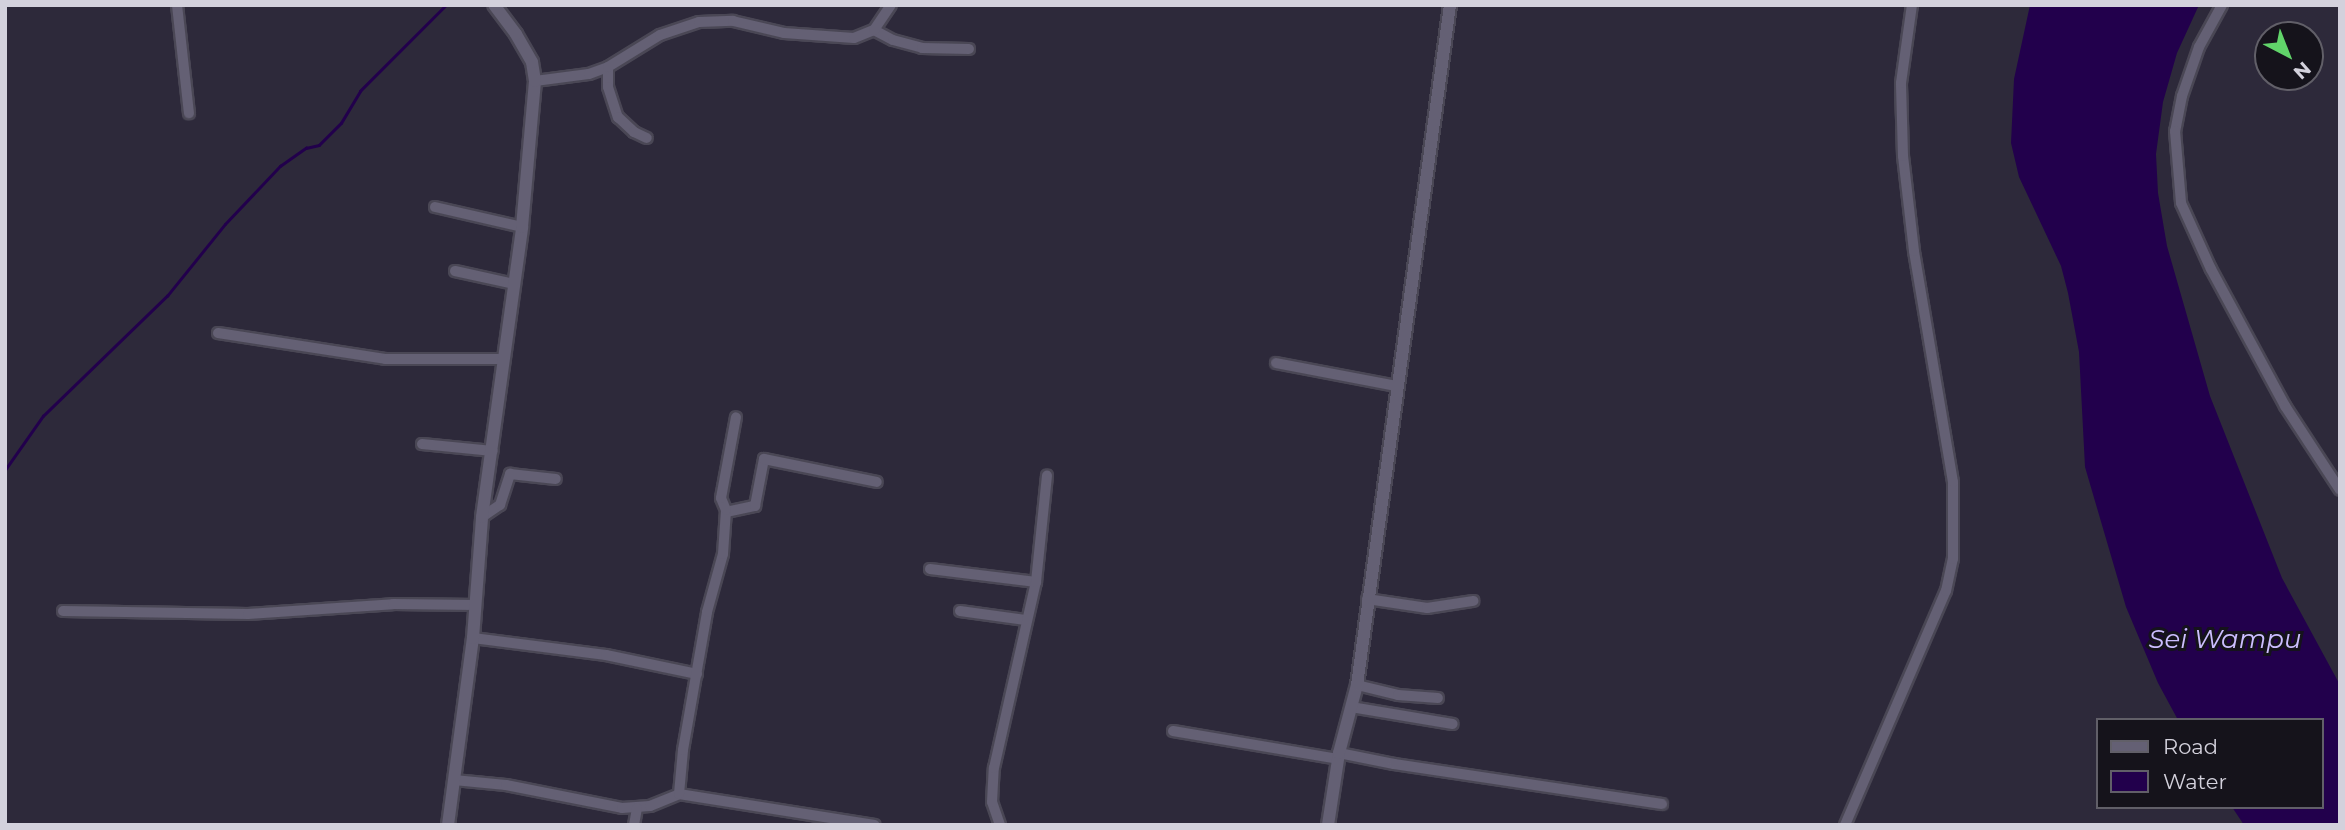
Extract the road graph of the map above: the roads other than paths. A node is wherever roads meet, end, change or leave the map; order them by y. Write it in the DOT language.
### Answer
graph roads {
  1 [pos="177,5"];
  2 [pos="494,5"];
  3 [pos="891,5"];
  4 [pos="1450,5"];
  5 [pos="1912,5"];
  6 [pos="2222,5"];
  7 [pos="874,30"];
  8 [pos="969,49"];
  9 [pos="608,67"];
  10 [pos="535,81"];
  11 [pos="189,113"];
  12 [pos="646,138"];
  13 [pos="435,207"];
  14 [pos="522,227"];
  15 [pos="455,271"];
  16 [pos="514,284"];
  17 [pos="218,333"];
  18 [pos="503,359"];
  19 [pos="1276,363"];
  20 [pos="1397,386"];
  21 [pos="736,417"];
  22 [pos="422,444"];
  23 [pos="493,451"];
  24 [pos="1046,476"];
  25 [pos="556,479"];
  26 [pos="877,482"];
  27 [pos="2340,490"];
  28 [pos="726,512"];
  29 [pos="482,517"];
  30 [pos="930,569"];
  31 [pos="1036,582"];
  32 [pos="1367,599"];
  33 [pos="1473,601"];
  34 [pos="476,605"];
  35 [pos="63,611"];
  36 [pos="960,611"];
  37 [pos="1025,621"];
  38 [pos="473,638"];
  39 [pos="697,674"];
  40 [pos="1357,685"];
  41 [pos="1438,698"];
  42 [pos="1352,707"];
  43 [pos="1453,724"];
  44 [pos="1172,731"];
  45 [pos="1339,756"];
  46 [pos="454,780"];
  47 [pos="679,794"];
  48 [pos="1662,804"];
  49 [pos="637,808"];
  50 [pos="448,825"];
  51 [pos="634,825"];
  52 [pos="875,825"];
  53 [pos="1000,825"];
  54 [pos="1328,825"];
  55 [pos="1845,825"];
  1 -- 11 [label="street"];
  2 -- 10 [label="street"];
  3 -- 7 [label="street"];
  4 -- 20 [label="street"];
  5 -- 55 [label="street"];
  6 -- 27 [label="street"];
  7 -- 8 [label="street"];
  7 -- 9 [label="street"];
  9 -- 10 [label="street"];
  9 -- 12 [label="street"];
  10 -- 14 [label="street"];
  13 -- 14 [label="street"];
  14 -- 16 [label="street"];
  15 -- 16 [label="street"];
  16 -- 18 [label="street"];
  17 -- 18 [label="street"];
  18 -- 23 [label="street"];
  19 -- 20 [label="street"];
  20 -- 32 [label="street"];
  21 -- 28 [label="street"];
  22 -- 23 [label="street"];
  23 -- 29 [label="street"];
  24 -- 31 [label="street"];
  25 -- 29 [label="street"];
  26 -- 28 [label="street"];
  28 -- 39 [label="street"];
  29 -- 34 [label="street"];
  30 -- 31 [label="street"];
  31 -- 37 [label="street"];
  32 -- 33 [label="street"];
  32 -- 40 [label="street"];
  34 -- 35 [label="street"];
  34 -- 38 [label="street"];
  36 -- 37 [label="street"];
  37 -- 53 [label="street"];
  38 -- 39 [label="street"];
  38 -- 46 [label="street"];
  39 -- 47 [label="street"];
  40 -- 41 [label="street"];
  40 -- 42 [label="street"];
  42 -- 43 [label="street"];
  42 -- 45 [label="street"];
  44 -- 45 [label="street"];
  45 -- 48 [label="street"];
  45 -- 54 [label="street"];
  46 -- 49 [label="street"];
  46 -- 50 [label="street"];
  47 -- 49 [label="street"];
  47 -- 52 [label="street"];
  49 -- 51 [label="street"];
}
